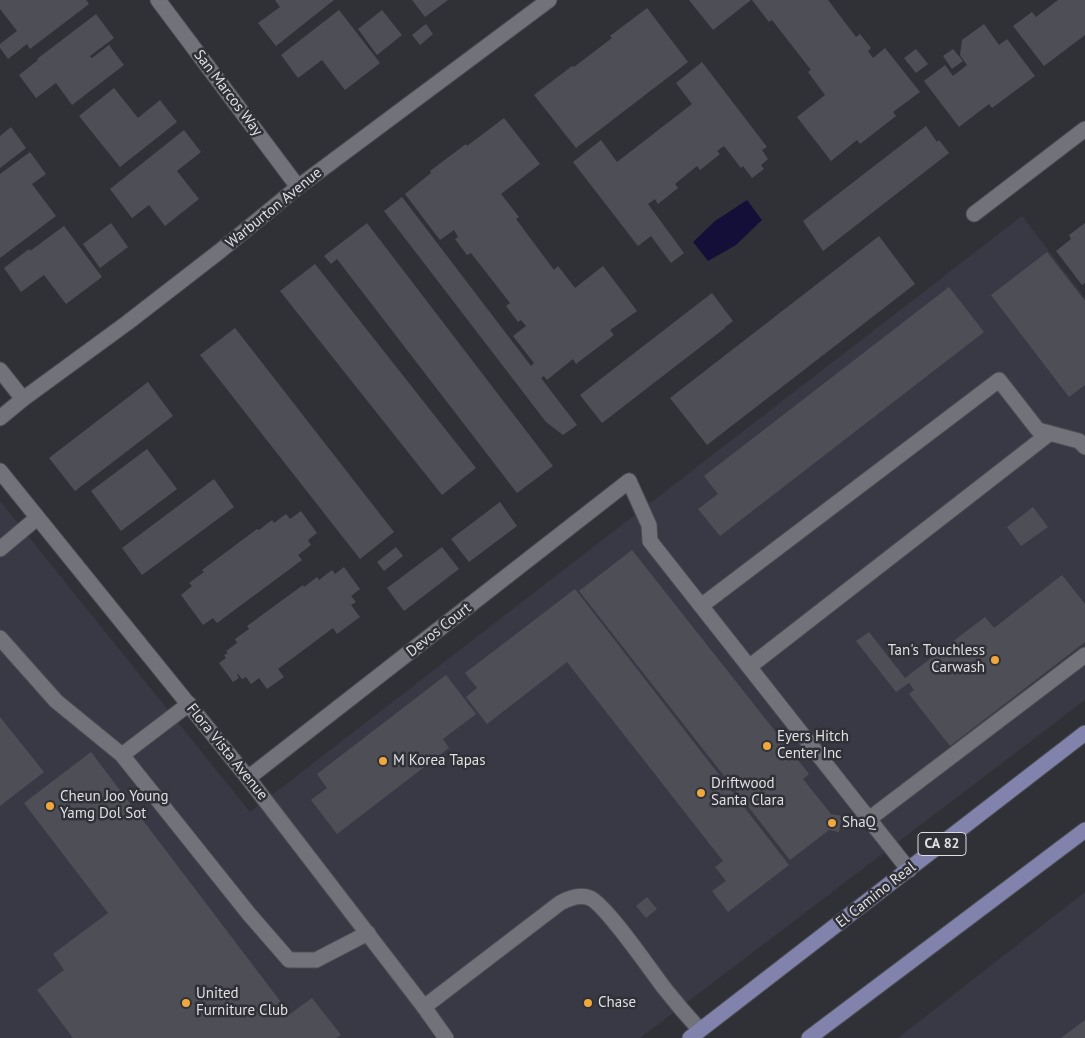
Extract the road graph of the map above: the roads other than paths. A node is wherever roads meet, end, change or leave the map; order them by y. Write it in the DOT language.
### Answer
graph roads {
  1 [pos="158,0"];
  2 [pos="549,0"];
  3 [pos="1085,128"];
  4 [pos="298,187"];
  5 [pos="974,214"];
  6 [pos="0,370"];
  7 [pos="23,398"];
  8 [pos="0,418"];
  9 [pos="1050,433"];
  10 [pos="1085,447"];
  11 [pos="0,471"];
  12 [pos="37,518"];
  13 [pos="0,549"];
  14 [pos="701,606"];
  15 [pos="0,638"];
  16 [pos="1085,655"];
  17 [pos="749,667"];
  18 [pos="189,704"];
  19 [pos="1085,734"];
  20 [pos="122,755"];
  21 [pos="248,778"];
  22 [pos="869,819"];
  23 [pos="1085,830"];
  24 [pos="909,870"];
  25 [pos="368,933"];
  26 [pos="424,1007"];
  27 [pos="695,1034"];
  28 [pos="446,1038"];
  29 [pos="809,1038"];
  1 -- 4 [label="street, San Marcos Way"];
  2 -- 4 [label="street, Warburton Avenue"];
  3 -- 5 [label="street"];
  4 -- 7 [label="street, Warburton Avenue"];
  6 -- 7 [label="street"];
  7 -- 8 [label="street, Warburton Avenue"];
  9 -- 10 [label="street"];
  9 -- 14 [label="street"];
  9 -- 17 [label="street"];
  11 -- 12 [label="street, Flora Vista Avenue"];
  12 -- 13 [label="street"];
  12 -- 18 [label="street, Flora Vista Avenue"];
  14 -- 17 [label="street"];
  14 -- 21 [label="street, Devos Court"];
  15 -- 20 [label="street"];
  16 -- 22 [label="street"];
  17 -- 22 [label="street"];
  18 -- 20 [label="street"];
  18 -- 21 [label="street, Flora Vista Avenue"];
  19 -- 24 [label="main road, El Camino Real / CA 82"];
  20 -- 25 [label="street"];
  21 -- 25 [label="street, Flora Vista Avenue"];
  22 -- 24 [label="street"];
  23 -- 29 [label="main road"];
  24 -- 27 [label="main road, El Camino Real / CA 82"];
  25 -- 26 [label="street, Flora Vista Avenue"];
  26 -- 27 [label="street"];
  26 -- 28 [label="street, Flora Vista Avenue"];
}
